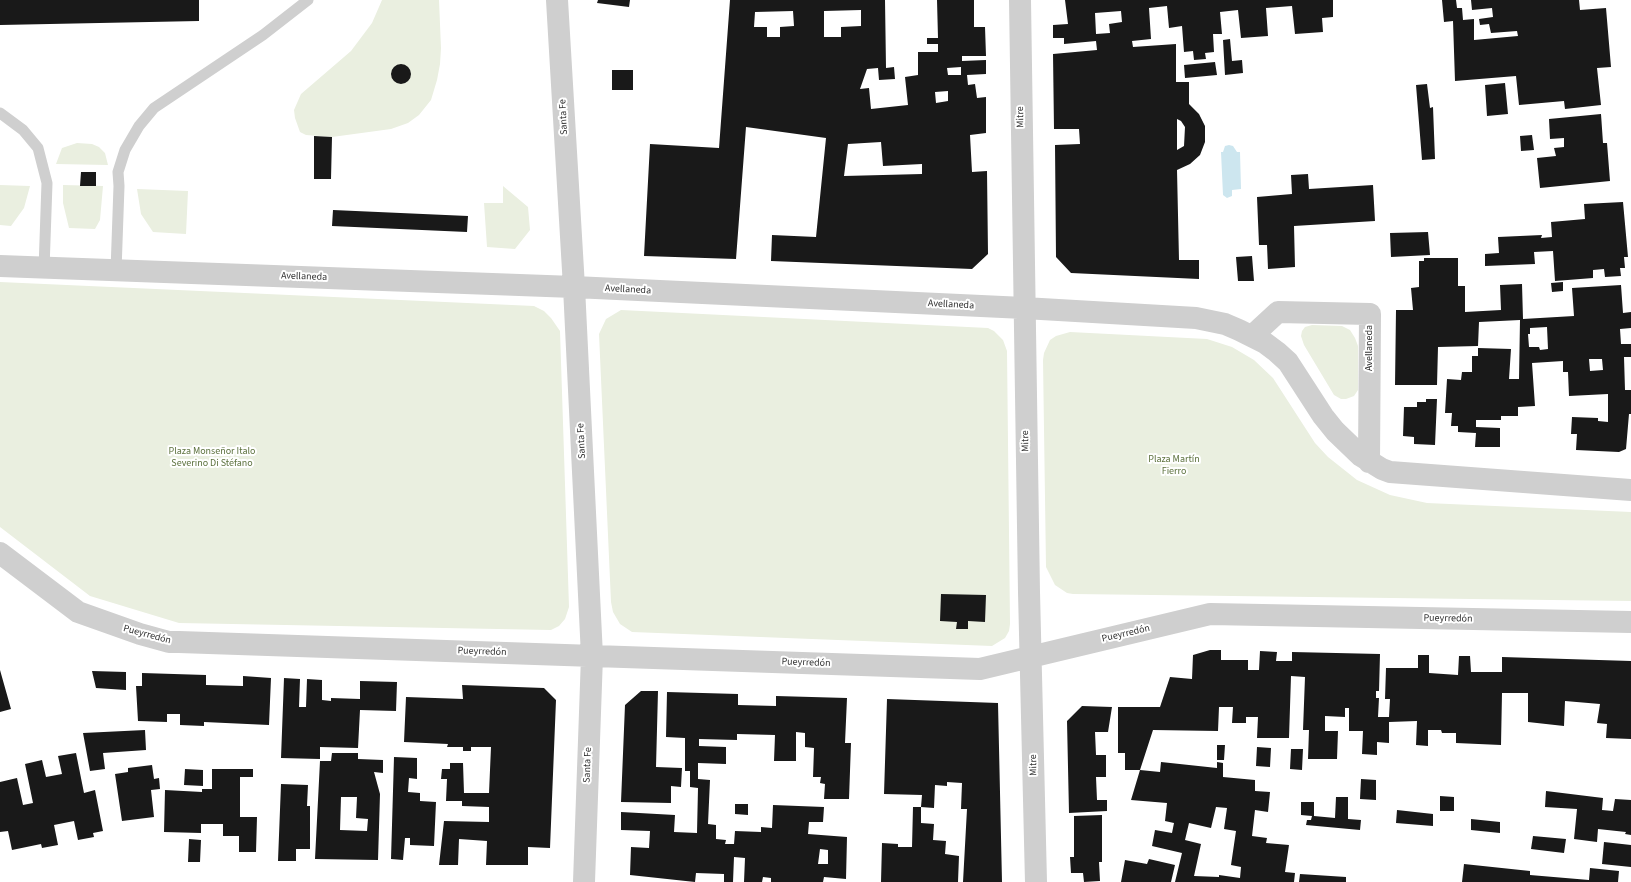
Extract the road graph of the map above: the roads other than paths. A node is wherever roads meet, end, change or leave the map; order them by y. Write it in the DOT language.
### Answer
graph roads {
  1 [pos="308,0"];
  2 [pos="557,0"];
  3 [pos="1020,0"];
  4 [pos="0,113"];
  5 [pos="0,266"];
  6 [pos="44,269"];
  7 [pos="116,271"];
  8 [pos="574,287"];
  9 [pos="1024,308"];
  10 [pos="1252,336"];
  11 [pos="1369,462"];
  12 [pos="1631,490"];
  13 [pos="0,553"];
  14 [pos="1631,622"];
  15 [pos="592,656"];
  16 [pos="1031,657"];
  17 [pos="584,882"];
  18 [pos="1036,882"];
  1 -- 7 [label="lane"];
  2 -- 8 [label="street, Santa Fe"];
  3 -- 9 [label="street, Mitre"];
  4 -- 6 [label="lane"];
  5 -- 6 [label="street, Avellaneda"];
  6 -- 7 [label="street, Avellaneda"];
  7 -- 8 [label="street, Avellaneda"];
  8 -- 9 [label="street, Avellaneda"];
  8 -- 15 [label="street, Santa Fe"];
  9 -- 10 [label="street, Avellaneda"];
  9 -- 16 [label="street, Mitre"];
  10 -- 11 [label="street, Avellaneda"];
  10 -- 11 [label="street, Avellaneda"];
  11 -- 12 [label="street, Avellaneda"];
  13 -- 15 [label="street, Pueyrredón"];
  14 -- 16 [label="street, Pueyrredón"];
  15 -- 16 [label="street, Pueyrredón"];
  15 -- 17 [label="street, Santa Fe"];
  16 -- 18 [label="street, Mitre"];
}
